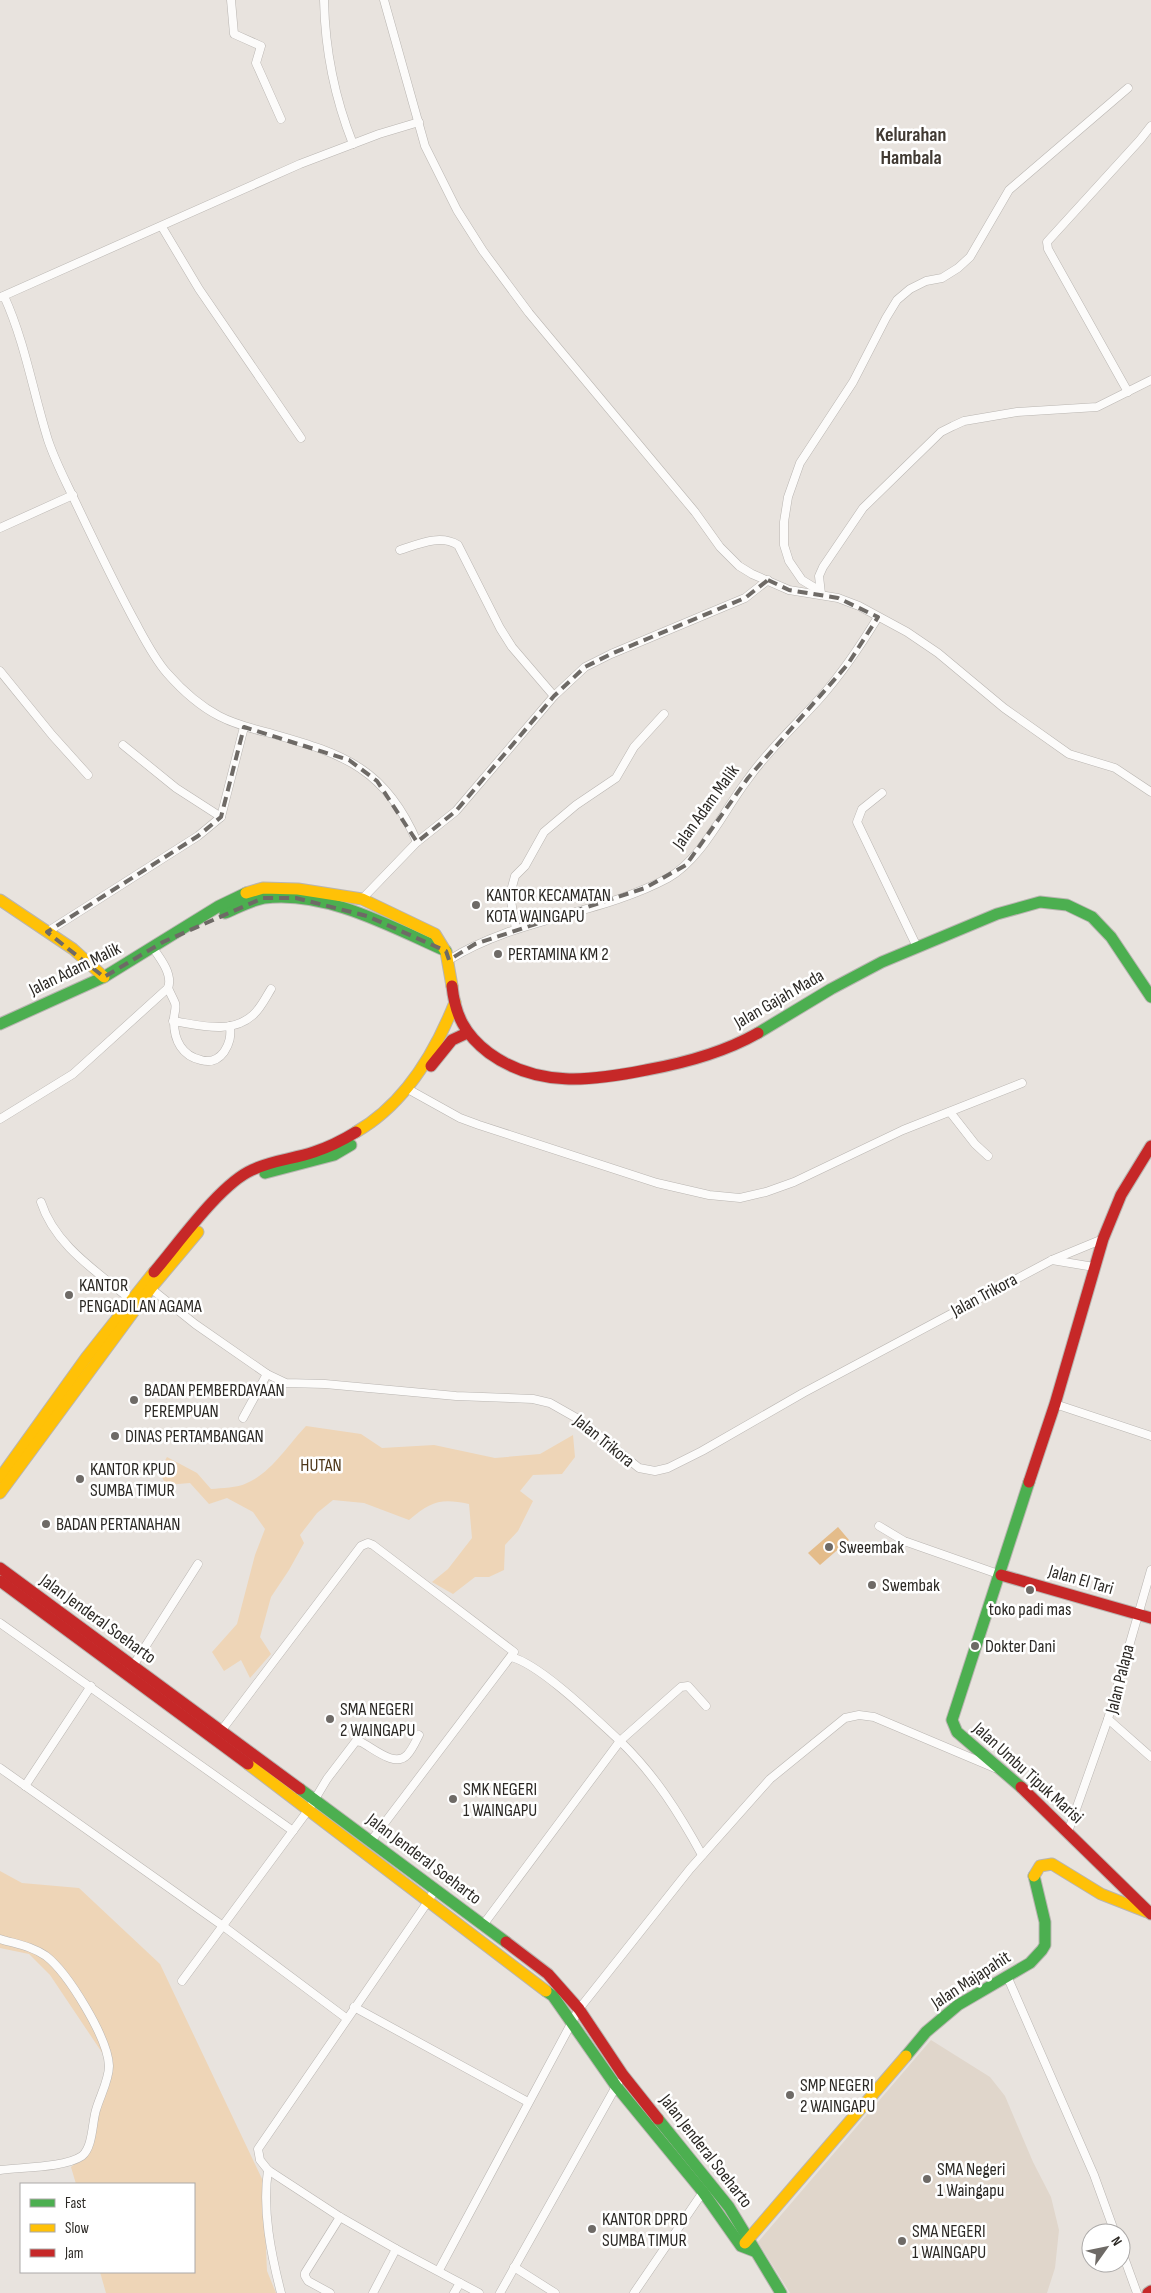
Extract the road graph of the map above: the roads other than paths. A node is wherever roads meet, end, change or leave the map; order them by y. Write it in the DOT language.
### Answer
graph roads {
  1 [pos="231,0"];
  2 [pos="324,0"];
  3 [pos="384,0"];
  4 [pos="1128,88"];
  5 [pos="281,119"];
  6 [pos="419,122"];
  7 [pos="1151,126"];
  8 [pos="353,144"];
  9 [pos="162,226"];
  10 [pos="2,297"];
  11 [pos="1151,380"];
  12 [pos="1128,392"];
  13 [pos="301,438"];
  14 [pos="73,495"];
  15 [pos="0,528"];
  16 [pos="400,550"];
  17 [pos="768,580"];
  18 [pos="821,593"];
  19 [pos="878,617"];
  20 [pos="0,671"];
  21 [pos="554,696"];
  22 [pos="664,714"];
  23 [pos="244,727"];
  24 [pos="122,746"];
  25 [pos="88,775"];
  26 [pos="1151,792"];
  27 [pos="882,793"];
  28 [pos="221,817"];
  29 [pos="417,842"];
  30 [pos="362,899"];
  31 [pos="0,900"];
  32 [pos="516,929"];
  33 [pos="46,932"];
  34 [pos="158,945"];
  35 [pos="917,947"];
  36 [pos="447,956"];
  37 [pos="104,977"];
  38 [pos="168,988"];
  39 [pos="271,989"];
  40 [pos="1151,998"];
  41 [pos="454,1002"];
  42 [pos="174,1021"];
  43 [pos="0,1024"];
  44 [pos="230,1026"];
  45 [pos="468,1033"];
  46 [pos="1022,1083"];
  47 [pos="409,1090"];
  48 [pos="950,1112"];
  49 [pos="0,1119"];
  50 [pos="1151,1146"];
  51 [pos="988,1156"];
  52 [pos="41,1202"];
  53 [pos="1103,1239"];
  54 [pos="1052,1260"];
  55 [pos="1094,1267"];
  56 [pos="148,1285"];
  57 [pos="131,1300"];
  58 [pos="267,1374"];
  59 [pos="62,1402"];
  60 [pos="1055,1404"];
  61 [pos="243,1418"];
  62 [pos="757,1420"];
  63 [pos="763,1426"];
  64 [pos="1151,1436"];
  65 [pos="0,1478"];
  66 [pos="0,1493"];
  67 [pos="879,1526"];
  68 [pos="198,1564"];
  69 [pos="0,1568"];
  70 [pos="1151,1570"];
  71 [pos="1001,1575"];
  72 [pos="0,1581"];
  73 [pos="1137,1614"];
  74 [pos="1151,1618"];
  75 [pos="0,1623"];
  76 [pos="511,1657"];
  77 [pos="130,1670"];
  78 [pos="90,1686"];
  79 [pos="706,1706"];
  80 [pos="1108,1719"];
  81 [pos="220,1731"];
  82 [pos="419,1735"];
  83 [pos="620,1741"];
  84 [pos="1151,1757"];
  85 [pos="0,1768"];
  86 [pos="1004,1771"];
  87 [pos="25,1786"];
  88 [pos="312,1805"];
  89 [pos="293,1831"];
  90 [pos="1068,1832"];
  91 [pos="371,1841"];
  92 [pos="702,1856"];
  93 [pos="435,1889"];
  94 [pos="429,1900"];
  95 [pos="1151,1914"];
  96 [pos="483,1925"];
  97 [pos="223,1926"];
  98 [pos="0,1939"];
  99 [pos="1008,1976"];
  100 [pos="182,1982"];
  101 [pos="354,2007"];
  102 [pos="579,2009"];
  103 [pos="346,2018"];
  104 [pos="573,2021"];
  105 [pos="623,2075"];
  106 [pos="616,2086"];
  107 [pos="528,2102"];
  108 [pos="0,2170"];
  109 [pos="268,2170"];
  110 [pos="703,2192"];
  111 [pos="340,2217"];
  112 [pos="1111,2223"];
  113 [pos="746,2242"];
  114 [pos="396,2249"];
  115 [pos="514,2267"];
  116 [pos="439,2270"];
  117 [pos="1130,2273"];
  118 [pos="460,2283"];
  119 [pos="281,2293"];
  120 [pos="330,2293"];
  121 [pos="373,2293"];
  122 [pos="454,2293"];
  123 [pos="478,2293"];
  124 [pos="500,2293"];
  125 [pos="555,2293"];
  126 [pos="634,2293"];
  127 [pos="781,2293"];
  128 [pos="1137,2293"];
  1 -- 5 [label="street"];
  2 -- 8 [label="street"];
  3 -- 6 [label="street"];
  4 -- 18 [label="street"];
  6 -- 8 [label="street"];
  6 -- 17 [label="street"];
  7 -- 12 [label="street"];
  8 -- 9 [label="street"];
  9 -- 10 [label="street"];
  9 -- 13 [label="street"];
  10 -- 14 [label="street"];
  11 -- 12 [label="street"];
  12 -- 18 [label="street"];
  14 -- 15 [label="street"];
  14 -- 23 [label="street"];
  16 -- 21 [label="street"];
  17 -- 18 [label="street"];
  17 -- 21 [label="street"];
  18 -- 19 [label="street"];
  19 -- 26 [label="street"];
  19 -- 32 [label="street, Jalan Adam Malik"];
  20 -- 25 [label="street"];
  21 -- 29 [label="street"];
  22 -- 32 [label="street"];
  23 -- 28 [label="street"];
  23 -- 29 [label="street"];
  24 -- 28 [label="street"];
  27 -- 35 [label="street"];
  28 -- 33 [label="street"];
  29 -- 30 [label="street"];
  30 -- 34 [label="main road, Jalan Adam Malik"];
  30 -- 36 [label="main road, Jalan Adam Malik"];
  31 -- 33 [label="main road"];
  32 -- 36 [label="street, Jalan Adam Malik"];
  33 -- 37 [label="main road"];
  34 -- 36 [label="main road, Jalan Adam Malik"];
  34 -- 37 [label="main road, Jalan Adam Malik"];
  34 -- 38 [label="street"];
  35 -- 40 [label="main road, Jalan Gajah Mada"];
  35 -- 45 [label="main road, Jalan Gajah Mada"];
  36 -- 41 [label="main road, Jalan Gajah Mada"];
  37 -- 43 [label="main road, Jalan Adam Malik"];
  38 -- 42 [label="street"];
  38 -- 49 [label="street"];
  39 -- 44 [label="street"];
  41 -- 45 [label="main road, Jalan Gajah Mada"];
  41 -- 47 [label="main road"];
  42 -- 44 [label="street"];
  42 -- 44 [label="street"];
  45 -- 47 [label="main road"];
  46 -- 48 [label="street"];
  47 -- 48 [label="street"];
  47 -- 56 [label="main road"];
  48 -- 51 [label="street"];
  50 -- 53 [label="main road, Jalan Umbu Tipuk Marisi"];
  52 -- 57 [label="street"];
  53 -- 54 [label="street, Jalan Trikora"];
  53 -- 55 [label="main road, Jalan Umbu Tipuk Marisi"];
  54 -- 55 [label="street"];
  54 -- 62 [label="street, Jalan Trikora"];
  55 -- 60 [label="main road, Jalan Umbu Tipuk Marisi"];
  56 -- 57 [label="main road"];
  56 -- 58 [label="street, Jalan Trikora"];
  56 -- 59 [label="main road"];
  57 -- 59 [label="main road"];
  58 -- 61 [label="street"];
  58 -- 62 [label="street, Jalan Trikora"];
  59 -- 65 [label="main road"];
  59 -- 66 [label="main road"];
  60 -- 64 [label="street"];
  60 -- 71 [label="main road, Jalan Umbu Tipuk Marisi"];
  62 -- 63 [label="street"];
  67 -- 71 [label="street"];
  68 -- 77 [label="street"];
  69 -- 77 [label="main road, Jalan Jenderal Soeharto"];
  70 -- 73 [label="street, Jalan Palapa"];
  71 -- 73 [label="main road, Jalan El Tari"];
  71 -- 86 [label="main road, Jalan Umbu Tipuk Marisi"];
  72 -- 77 [label="main road, Jalan Jenderal Soeharto"];
  73 -- 74 [label="main road, Jalan El Tari"];
  73 -- 80 [label="street, Jalan Palapa"];
  75 -- 78 [label="street"];
  76 -- 81 [label="street"];
  76 -- 83 [label="street"];
  76 -- 91 [label="street"];
  77 -- 81 [label="main road, Jalan Jenderal Soeharto"];
  77 -- 88 [label="main road, Jalan Jenderal Soeharto"];
  78 -- 87 [label="street"];
  78 -- 89 [label="street"];
  79 -- 83 [label="street"];
  80 -- 84 [label="street, Jalan Palapa"];
  80 -- 90 [label="street"];
  81 -- 88 [label="main road, Jalan Jenderal Soeharto"];
  82 -- 88 [label="street"];
  83 -- 92 [label="street"];
  83 -- 96 [label="street"];
  85 -- 87 [label="street"];
  86 -- 90 [label="main road, Jalan Umbu Tipuk Marisi"];
  86 -- 92 [label="street"];
  87 -- 97 [label="street"];
  88 -- 89 [label="street"];
  88 -- 91 [label="main road, Jalan Jenderal Soeharto"];
  88 -- 94 [label="main road, Jalan Jenderal Soeharto"];
  89 -- 97 [label="street"];
  90 -- 95 [label="main road, Jalan Umbu Tipuk Marisi"];
  91 -- 93 [label="main road, Jalan Jenderal Soeharto"];
  92 -- 102 [label="street"];
  93 -- 94 [label="street"];
  93 -- 96 [label="main road, Jalan Jenderal Soeharto"];
  94 -- 101 [label="street"];
  94 -- 104 [label="main road, Jalan Jenderal Soeharto"];
  95 -- 99 [label="main road, Jalan Majapahit"];
  96 -- 102 [label="main road, Jalan Jenderal Soeharto"];
  97 -- 100 [label="street"];
  97 -- 103 [label="street"];
  98 -- 108 [label="street"];
  99 -- 112 [label="street"];
  99 -- 113 [label="main road, Jalan Majapahit"];
  101 -- 103 [label="street"];
  101 -- 107 [label="street"];
  102 -- 104 [label="street"];
  102 -- 105 [label="main road, Jalan Jenderal Soeharto"];
  103 -- 109 [label="street"];
  104 -- 106 [label="main road, Jalan Jenderal Soeharto"];
  104 -- 107 [label="street"];
  105 -- 106 [label="street"];
  105 -- 113 [label="main road, Jalan Jenderal Soeharto"];
  106 -- 110 [label="main road, Jalan Jenderal Soeharto"];
  106 -- 115 [label="street"];
  107 -- 116 [label="street"];
  109 -- 111 [label="street"];
  109 -- 119 [label="street"];
  110 -- 113 [label="main road, Jalan Jenderal Soeharto"];
  110 -- 126 [label="street"];
  111 -- 114 [label="street"];
  111 -- 120 [label="street"];
  113 -- 127 [label="main road"];
  114 -- 116 [label="street"];
  114 -- 121 [label="street"];
  115 -- 124 [label="street"];
  115 -- 125 [label="street"];
  116 -- 118 [label="street"];
  117 -- 128 [label="street"];
  118 -- 122 [label="street"];
  118 -- 123 [label="street"];
}
